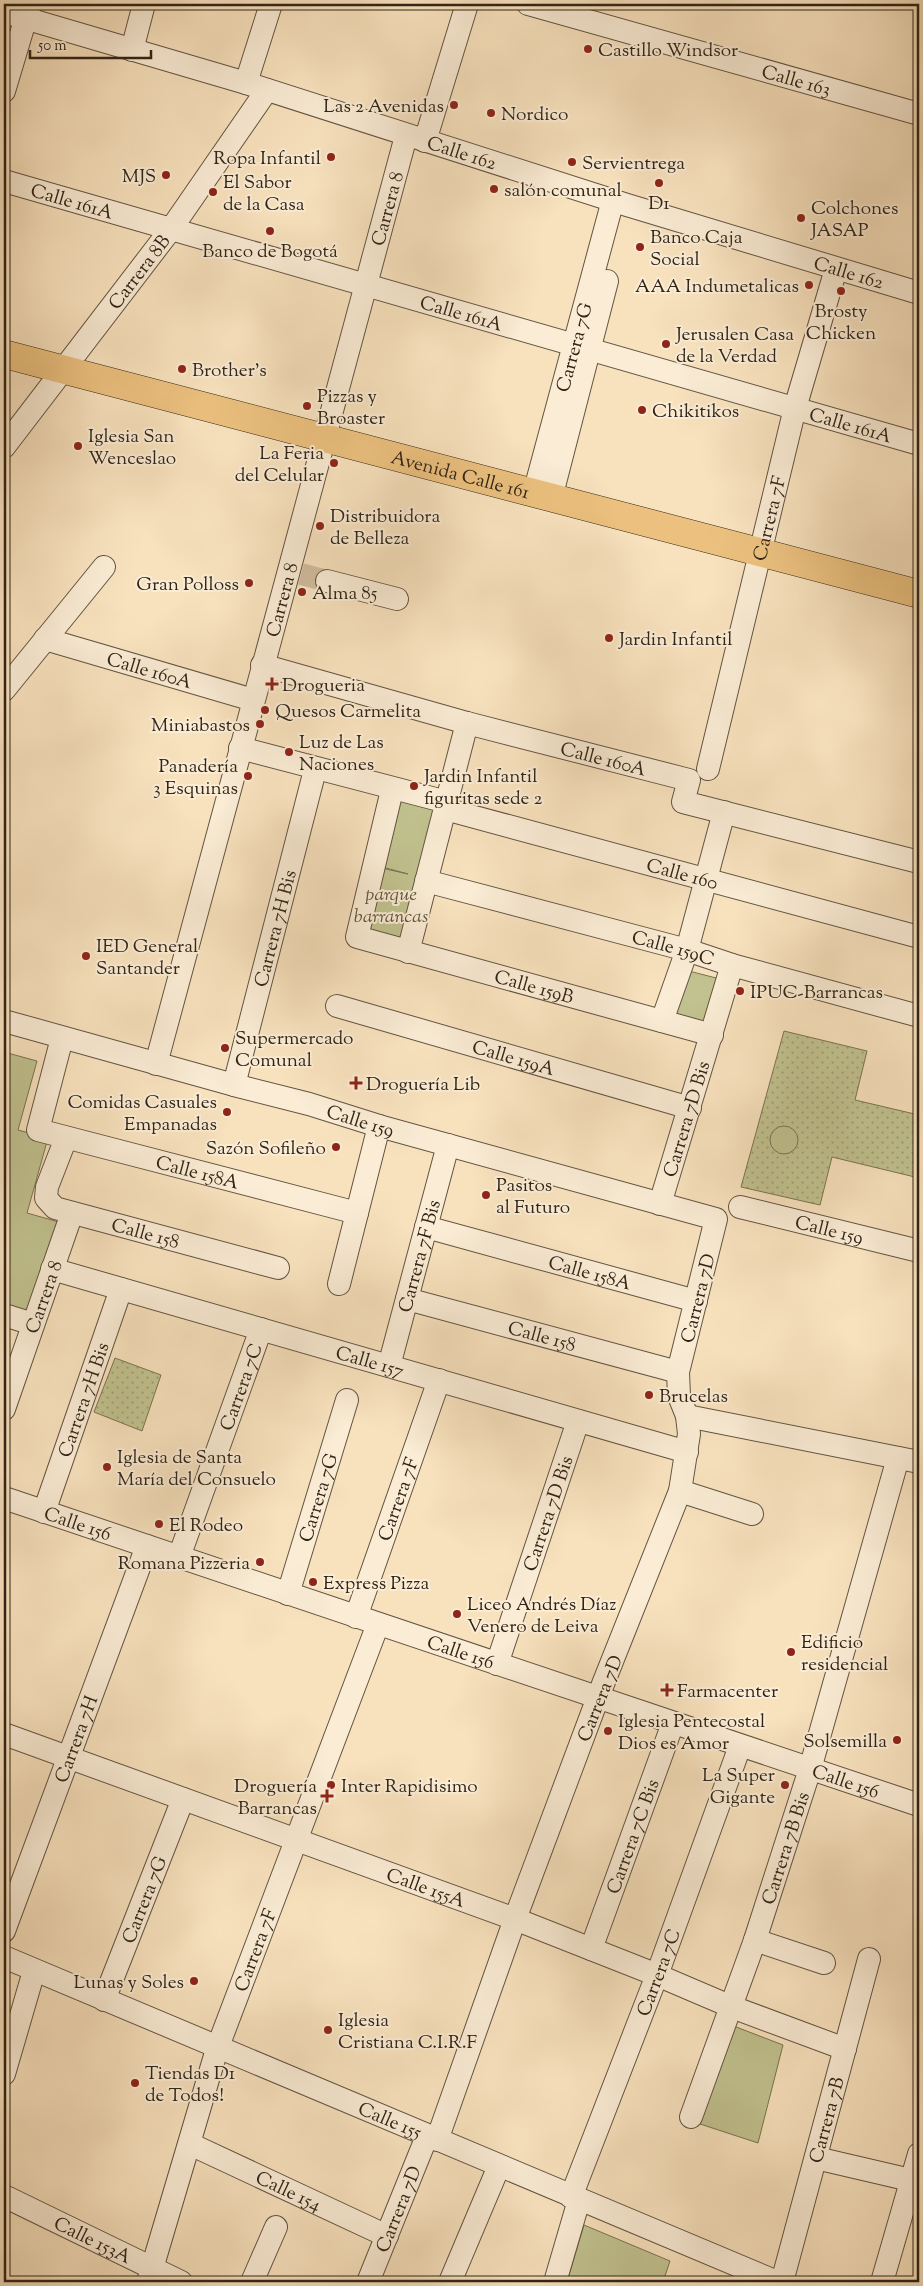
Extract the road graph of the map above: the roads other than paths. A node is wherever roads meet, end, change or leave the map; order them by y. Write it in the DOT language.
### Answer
graph roads {
  1 [pos="144,4"];
  2 [pos="271,4"];
  3 [pos="467,4"];
  4 [pos="528,4"];
  5 [pos="28,11"];
  6 [pos="4,12"];
  7 [pos="132,50"];
  8 [pos="246,83"];
  9 [pos="267,90"];
  10 [pos="4,91"];
  11 [pos="919,114"];
  12 [pos="415,138"];
  13 [pos="4,181"];
  14 [pos="620,202"];
  15 [pos="171,229"];
  16 [pos="836,269"];
  17 [pos="365,285"];
  18 [pos="919,293"];
  19 [pos="582,347"];
  20 [pos="4,354"];
  21 [pos="64,370"];
  22 [pos="795,408"];
  23 [pos="324,438"];
  24 [pos="919,444"];
  25 [pos="4,447"];
  26 [pos="543,496"];
  27 [pos="760,552"];
  28 [pos="104,567"];
  29 [pos="327,581"];
  30 [pos="919,594"];
  31 [pos="397,599"];
  32 [pos="46,639"];
  33 [pos="262,665"];
  34 [pos="4,690"];
  35 [pos="253,700"];
  36 [pos="467,723"];
  37 [pos="240,748"];
  38 [pos="708,769"];
  39 [pos="315,770"];
  40 [pos="392,790"];
  41 [pos="446,806"];
  42 [pos="724,812"];
  43 [pos="919,862"];
  44 [pos="707,878"];
  45 [pos="426,881"];
  46 [pos="919,937"];
  47 [pos="687,950"];
  48 [pos="408,952"];
  49 [pos="732,965"];
  50 [pos="337,1006"];
  51 [pos="919,1016"];
  52 [pos="4,1021"];
  53 [pos="662,1021"];
  54 [pos="712,1035"];
  55 [pos="62,1038"];
  56 [pos="156,1064"];
  57 [pos="234,1085"];
  58 [pos="690,1108"];
  59 [pos="379,1126"];
  60 [pos="66,1138"];
  61 [pos="448,1145"];
  62 [pos="660,1204"];
  63 [pos="740,1207"];
  64 [pos="72,1213"];
  65 [pos="357,1213"];
  66 [pos="716,1219"];
  67 [pos="426,1227"];
  68 [pos="919,1251"];
  69 [pos="278,1268"];
  70 [pos="52,1269"];
  71 [pos="339,1284"];
  72 [pos="121,1289"];
  73 [pos="407,1299"];
  74 [pos="696,1301"];
  75 [pos="4,1315"];
  76 [pos="33,1324"];
  77 [pos="261,1329"];
  78 [pos="389,1366"];
  79 [pos="678,1372"];
  80 [pos="438,1380"];
  81 [pos="5,1398"];
  82 [pos="347,1400"];
  83 [pos="687,1416"];
  84 [pos="578,1421"];
  85 [pos="687,1452"];
  86 [pos="909,1460"];
  87 [pos="680,1491"];
  88 [pos="4,1498"];
  89 [pos="44,1512"];
  90 [pos="752,1514"];
  91 [pos="147,1546"];
  92 [pos="179,1557"];
  93 [pos="288,1594"];
  94 [pos="356,1617"];
  95 [pos="378,1624"];
  96 [pos="497,1664"];
  97 [pos="598,1697"];
  98 [pos="673,1723"];
  99 [pos="4,1734"];
  100 [pos="740,1746"];
  101 [pos="70,1758"];
  102 [pos="810,1769"];
  103 [pos="183,1799"];
  104 [pos="919,1805"];
  105 [pos="295,1839"];
  106 [pos="515,1919"];
  107 [pos="4,1931"];
  108 [pos="755,1940"];
  109 [pos="591,1949"];
  110 [pos="4,1958"];
  111 [pos="869,1959"];
  112 [pos="824,1963"];
  113 [pos="34,1971"];
  114 [pos="657,1975"];
  115 [pos="104,2000"];
  116 [pos="732,2007"];
  117 [pos="217,2048"];
  118 [pos="845,2049"];
  119 [pos="4,2074"];
  120 [pos="691,2117"];
  121 [pos="432,2138"];
  122 [pos="190,2144"];
  123 [pos="919,2154"];
  124 [pos="816,2158"];
  125 [pos="499,2166"];
  126 [pos="915,2181"];
  127 [pos="4,2196"];
  128 [pos="575,2198"];
  129 [pos="276,2227"];
  130 [pos="387,2236"];
  131 [pos="150,2275"];
  132 [pos="181,2282"];
  133 [pos="252,2282"];
  134 [pos="368,2282"];
  135 [pos="450,2282"];
  136 [pos="554,2282"];
  137 [pos="777,2282"];
  138 [pos="782,2282"];
  139 [pos="882,2282"];
  1 -- 7 [label="street"];
  2 -- 8 [label="street"];
  3 -- 12 [label="street, Carrera 8"];
  4 -- 11 [label="street, Calle 163"];
  5 -- 6 [label="street, Calle 162"];
  5 -- 7 [label="street, Calle 162"];
  5 -- 10 [label="street"];
  7 -- 8 [label="street, Calle 162"];
  8 -- 9 [label="street, Calle 162"];
  9 -- 12 [label="street, Calle 162"];
  9 -- 15 [label="street, Carrera 8B"];
  12 -- 14 [label="street, Calle 162"];
  12 -- 17 [label="street, Carrera 8"];
  13 -- 15 [label="street, Calle 161A"];
  14 -- 16 [label="street, Calle 162"];
  14 -- 19 [label="street, Carrera 7G"];
  15 -- 17 [label="street, Calle 161A"];
  15 -- 21 [label="street, Carrera 8B"];
  16 -- 18 [label="street, Calle 162"];
  16 -- 22 [label="street, Carrera 7F"];
  17 -- 19 [label="street, Calle 161A"];
  17 -- 23 [label="street, Carrera 8"];
  19 -- 22 [label="street, Calle 161A"];
  19 -- 26 [label="street, Carrera 7G"];
  20 -- 21 [label="main road, Avenida Calle 161"];
  21 -- 23 [label="main road, Avenida Calle 161"];
  21 -- 25 [label="street, Carrera 8B"];
  22 -- 24 [label="street, Calle 161A"];
  22 -- 27 [label="street, Carrera 7F"];
  23 -- 26 [label="main road, Avenida Calle 161"];
  23 -- 33 [label="street, Carrera 8"];
  26 -- 27 [label="main road, Avenida Calle 161"];
  27 -- 30 [label="main road, Avenida Calle 161"];
  27 -- 38 [label="street, Carrera 7F"];
  28 -- 32 [label="street"];
  29 -- 31 [label="street"];
  32 -- 34 [label="street"];
  32 -- 35 [label="street, Calle 160A"];
  33 -- 35 [label="street, Carrera 8"];
  33 -- 36 [label="street, Calle 160A"];
  35 -- 37 [label="street, Carrera 8"];
  36 -- 41 [label="street"];
  36 -- 42 [label="street, Calle 160A"];
  37 -- 39 [label="street, Calle 160"];
  37 -- 56 [label="street, Carrera 8"];
  39 -- 40 [label="street, Calle 160"];
  39 -- 57 [label="street, Carrera 7H Bis"];
  40 -- 41 [label="street, Calle 160"];
  40 -- 48 [label="street, Calle 159B"];
  41 -- 44 [label="street, Calle 160"];
  41 -- 45 [label="street"];
  42 -- 43 [label="street, Calle 160A"];
  42 -- 44 [label="street"];
  44 -- 46 [label="street, Calle 160"];
  44 -- 47 [label="street"];
  45 -- 47 [label="street, Calle 159C"];
  45 -- 48 [label="street"];
  47 -- 49 [label="street, Calle 159C"];
  47 -- 53 [label="street"];
  48 -- 53 [label="street, Calle 159B"];
  49 -- 51 [label="street, Calle 159C"];
  49 -- 54 [label="street, Carrera 7D Bis"];
  50 -- 58 [label="street, Calle 159A"];
  52 -- 55 [label="street, Calle 159"];
  53 -- 54 [label="street, Calle 159B"];
  54 -- 58 [label="street, Carrera 7D Bis"];
  55 -- 56 [label="street, Calle 159"];
  55 -- 60 [label="street, Calle 158A"];
  56 -- 57 [label="street, Calle 159"];
  57 -- 59 [label="street, Calle 159"];
  58 -- 62 [label="street, Carrera 7D Bis"];
  59 -- 61 [label="street, Calle 159"];
  59 -- 65 [label="street"];
  60 -- 64 [label="street, Calle 158"];
  60 -- 65 [label="street, Calle 158A"];
  61 -- 62 [label="street, Calle 159"];
  61 -- 67 [label="street, Carrera 7F Bis"];
  62 -- 66 [label="street, Calle 159"];
  63 -- 68 [label="street, Calle 159"];
  64 -- 69 [label="street, Calle 158"];
  64 -- 70 [label="street, Carrera 8"];
  65 -- 71 [label="street"];
  66 -- 74 [label="street, Carrera 7D"];
  67 -- 73 [label="street, Carrera 7F Bis"];
  67 -- 74 [label="street, Calle 158A"];
  70 -- 72 [label="street, Calle 157"];
  70 -- 76 [label="street, Carrera 8"];
  72 -- 77 [label="street, Calle 157"];
  72 -- 89 [label="street, Carrera 7H Bis"];
  73 -- 78 [label="street, Carrera 7F Bis"];
  73 -- 79 [label="street, Calle 158"];
  74 -- 79 [label="street, Carrera 7D"];
  75 -- 76 [label="street"];
  76 -- 81 [label="street, Carrera 8"];
  77 -- 78 [label="street, Calle 157"];
  77 -- 92 [label="street, Carrera 7C"];
  78 -- 80 [label="street, Calle 157"];
  79 -- 83 [label="street, Carrera 7D"];
  80 -- 84 [label="street, Calle 157"];
  80 -- 94 [label="street, Carrera 7F"];
  82 -- 93 [label="street, Carrera 7G"];
  83 -- 85 [label="street, Carrera 7D"];
  83 -- 86 [label="street"];
  84 -- 85 [label="street, Calle 157"];
  84 -- 96 [label="street, Carrera 7D Bis"];
  85 -- 87 [label="street, Carrera 7D"];
  86 -- 102 [label="street, Carrera 7B Bis"];
  87 -- 90 [label="street"];
  87 -- 97 [label="street, Carrera 7D"];
  88 -- 89 [label="street, Calle 156"];
  89 -- 91 [label="street, Calle 156"];
  91 -- 92 [label="street, Calle 156"];
  91 -- 101 [label="street, Carrera 7H"];
  92 -- 93 [label="street, Calle 156"];
  93 -- 94 [label="street, Calle 156"];
  94 -- 95 [label="street, Calle 156"];
  95 -- 96 [label="street, Calle 156"];
  95 -- 105 [label="street, Carrera 7F"];
  96 -- 97 [label="street, Calle 156"];
  97 -- 98 [label="street, Calle 156"];
  97 -- 106 [label="street, Carrera 7D"];
  98 -- 100 [label="street, Calle 156"];
  98 -- 109 [label="street, Carrera 7C Bis"];
  99 -- 101 [label="street, Calle 155A"];
  100 -- 102 [label="street, Calle 156"];
  100 -- 114 [label="street, Carrera 7C"];
  101 -- 103 [label="street, Calle 155A"];
  101 -- 107 [label="street, Carrera 7H"];
  102 -- 104 [label="street, Calle 156"];
  102 -- 108 [label="street, Carrera 7B Bis"];
  103 -- 105 [label="street, Calle 155A"];
  103 -- 115 [label="street, Carrera 7G"];
  105 -- 106 [label="street, Calle 155A"];
  105 -- 117 [label="street, Carrera 7F"];
  106 -- 109 [label="street, Calle 155A"];
  106 -- 121 [label="street, Carrera 7D"];
  108 -- 112 [label="street"];
  108 -- 116 [label="street, Carrera 7B Bis"];
  109 -- 114 [label="street, Calle 155A"];
  110 -- 113 [label="street, Calle 155"];
  111 -- 118 [label="street, Carrera 7B"];
  113 -- 115 [label="street, Calle 155"];
  113 -- 119 [label="street"];
  114 -- 116 [label="street, Calle 155A"];
  114 -- 128 [label="street, Carrera 7C"];
  115 -- 117 [label="street, Calle 155"];
  116 -- 118 [label="street, Calle 155A"];
  116 -- 120 [label="street, Carrera 7B Bis"];
  117 -- 121 [label="street, Calle 155"];
  117 -- 122 [label="street, Carrera 7F"];
  118 -- 124 [label="street, Carrera 7B"];
  121 -- 125 [label="street, Calle 155"];
  121 -- 130 [label="street, Carrera 7D"];
  122 -- 130 [label="street, Calle 154"];
  122 -- 131 [label="street, Carrera 7F"];
  123 -- 126 [label="street"];
  124 -- 126 [label="street"];
  124 -- 138 [label="street, Carrera 7B"];
  125 -- 128 [label="street, Calle 155"];
  125 -- 135 [label="street"];
  126 -- 139 [label="street"];
  127 -- 131 [label="street, Calle 153A"];
  128 -- 136 [label="street, Carrera 7C"];
  128 -- 137 [label="street, Calle 155"];
  129 -- 133 [label="street"];
  130 -- 134 [label="street, Carrera 7D"];
  131 -- 132 [label="street, Calle 153A"];
}
